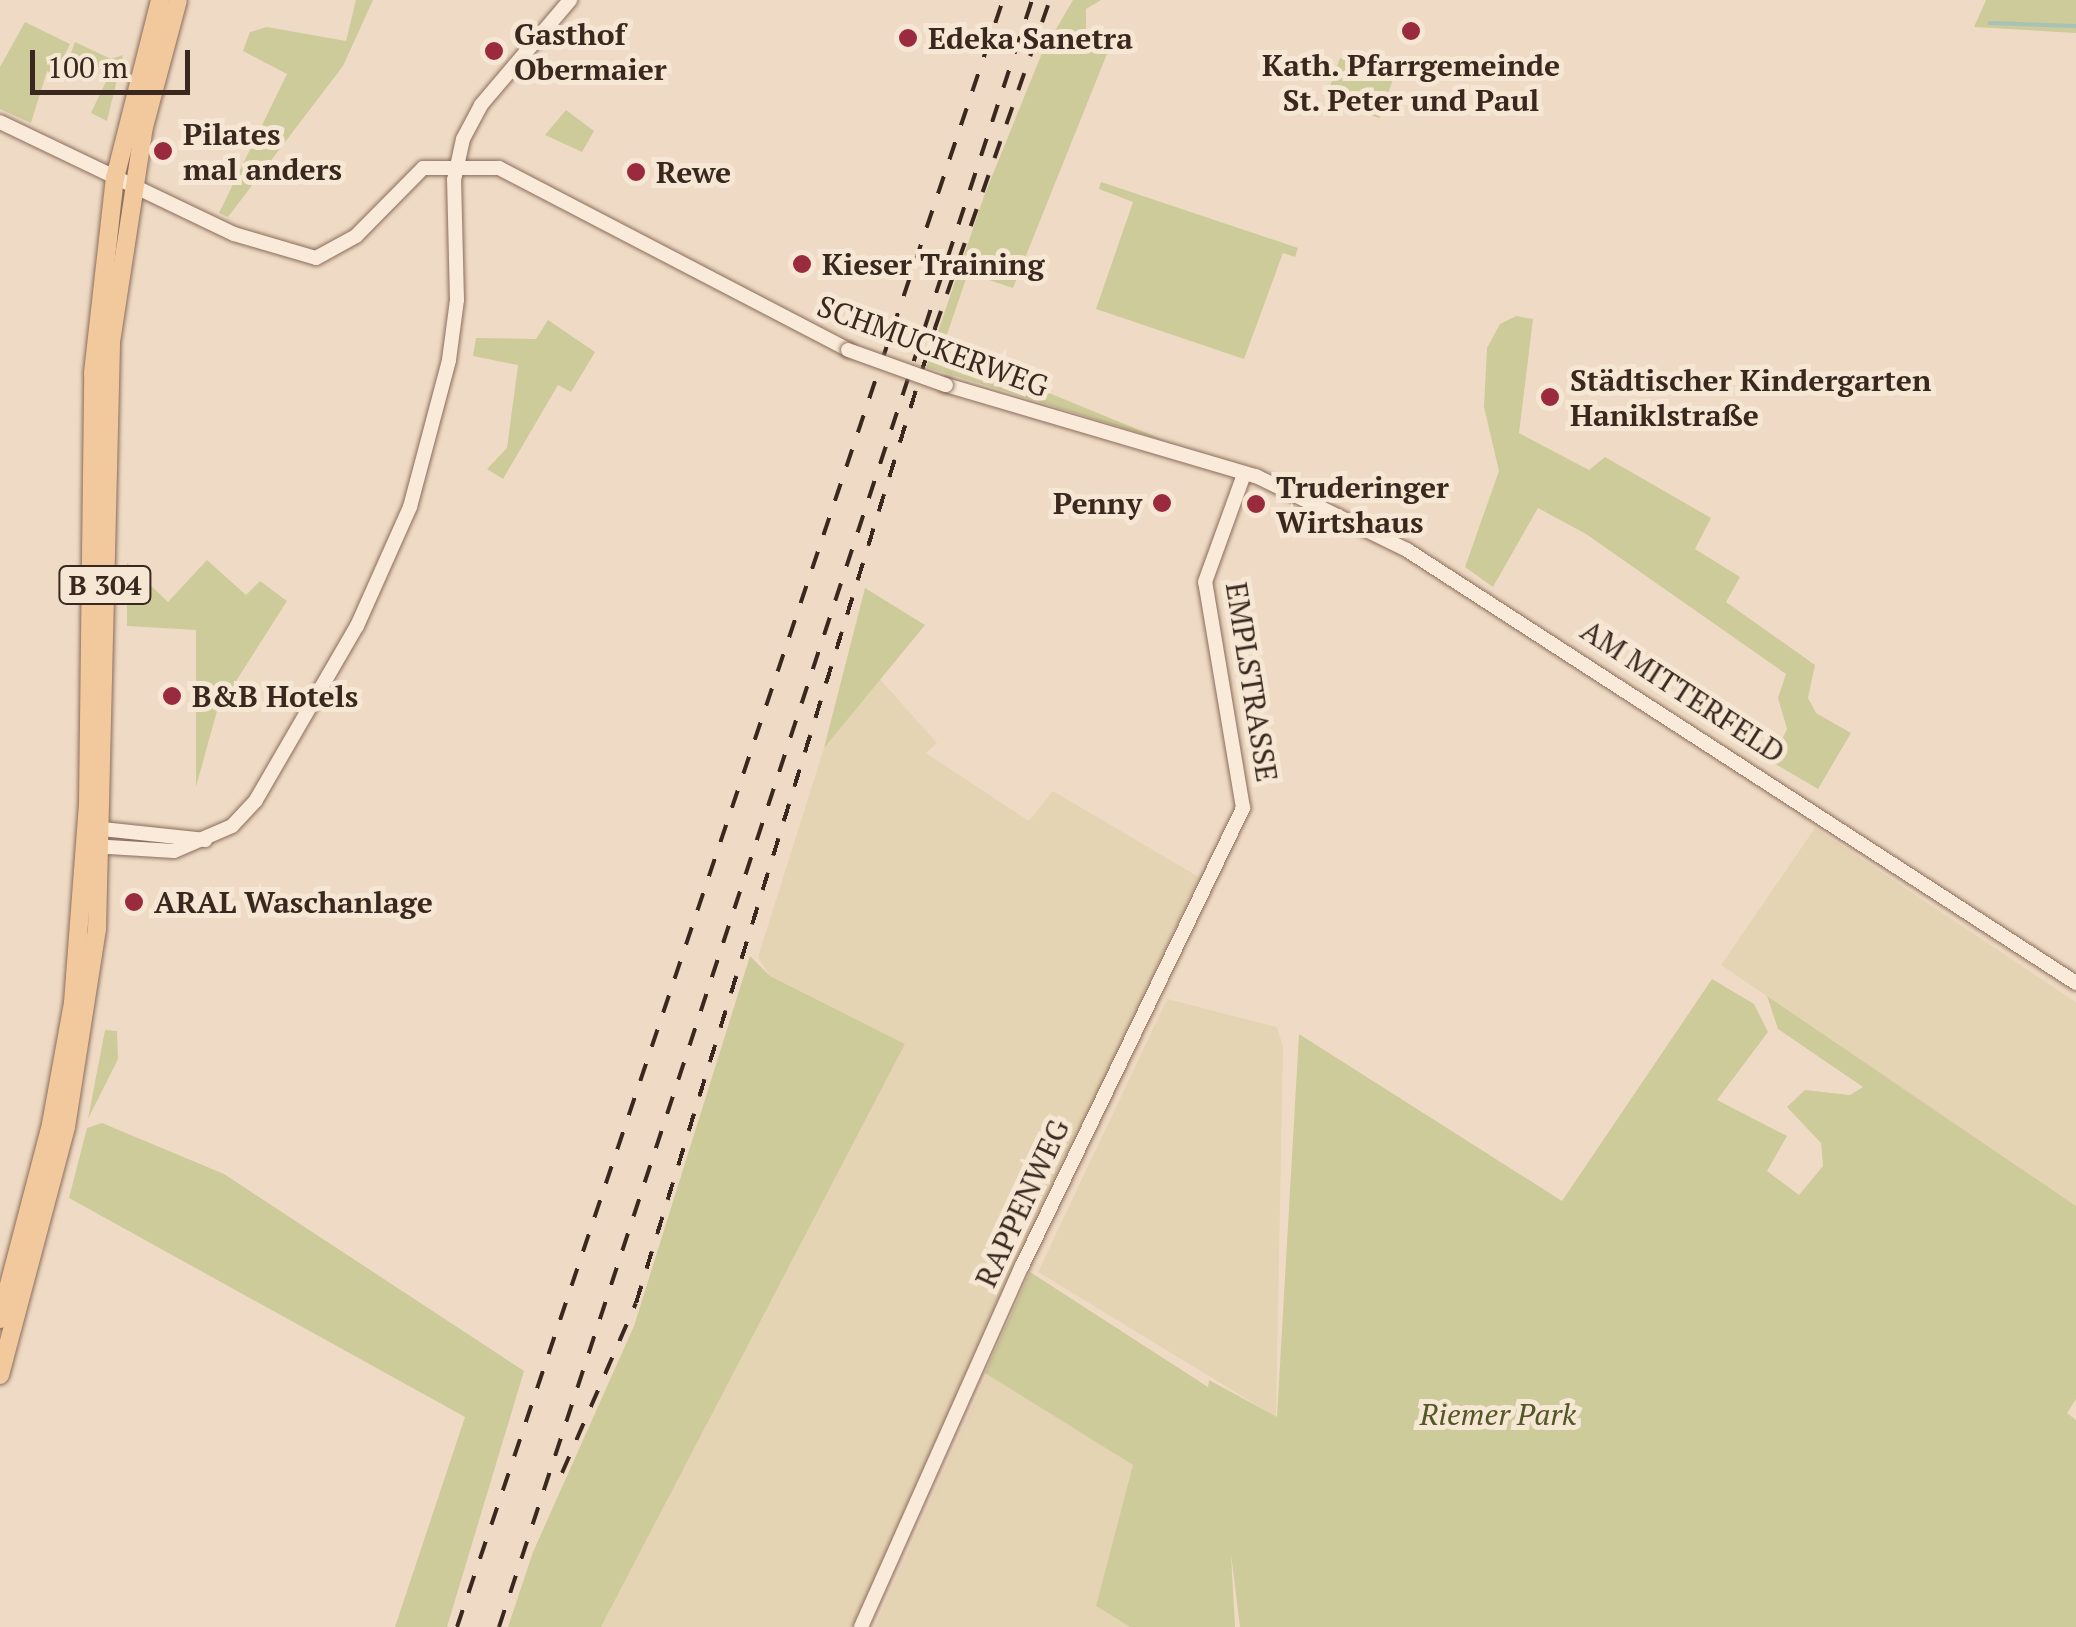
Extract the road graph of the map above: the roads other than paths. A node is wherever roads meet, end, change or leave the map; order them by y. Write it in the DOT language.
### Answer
graph roads {
  1 [pos="160,0"];
  2 [pos="178,0"];
  3 [pos="570,0"];
  4 [pos="0,122"];
  5 [pos="456,162"];
  6 [pos="115,178"];
  7 [pos="133,187"];
  8 [pos="1244,474"];
  9 [pos="1243,808"];
  10 [pos="95,837"];
  11 [pos="2076,983"];
  12 [pos="0,1320"];
  13 [pos="0,1375"];
  14 [pos="861,1627"];
  1 -- 6 [label="main road, B 304"];
  2 -- 7 [label="main road, B 304"];
  3 -- 5 [label="street"];
  4 -- 6 [label="street"];
  5 -- 7 [label="street"];
  5 -- 8 [label="street, SCHMUCKERWEG, bridge"];
  5 -- 10 [label="street"];
  6 -- 7 [label="street"];
  6 -- 10 [label="main road, B 304"];
  7 -- 10 [label="main road, B 304"];
  8 -- 9 [label="street, EMPLSTRASSE"];
  8 -- 11 [label="street, AM MITTERFELD"];
  9 -- 14 [label="street, RAPPENWEG"];
  10 -- 12 [label="main road, B 304"];
  10 -- 13 [label="main road, B 304"];
}
